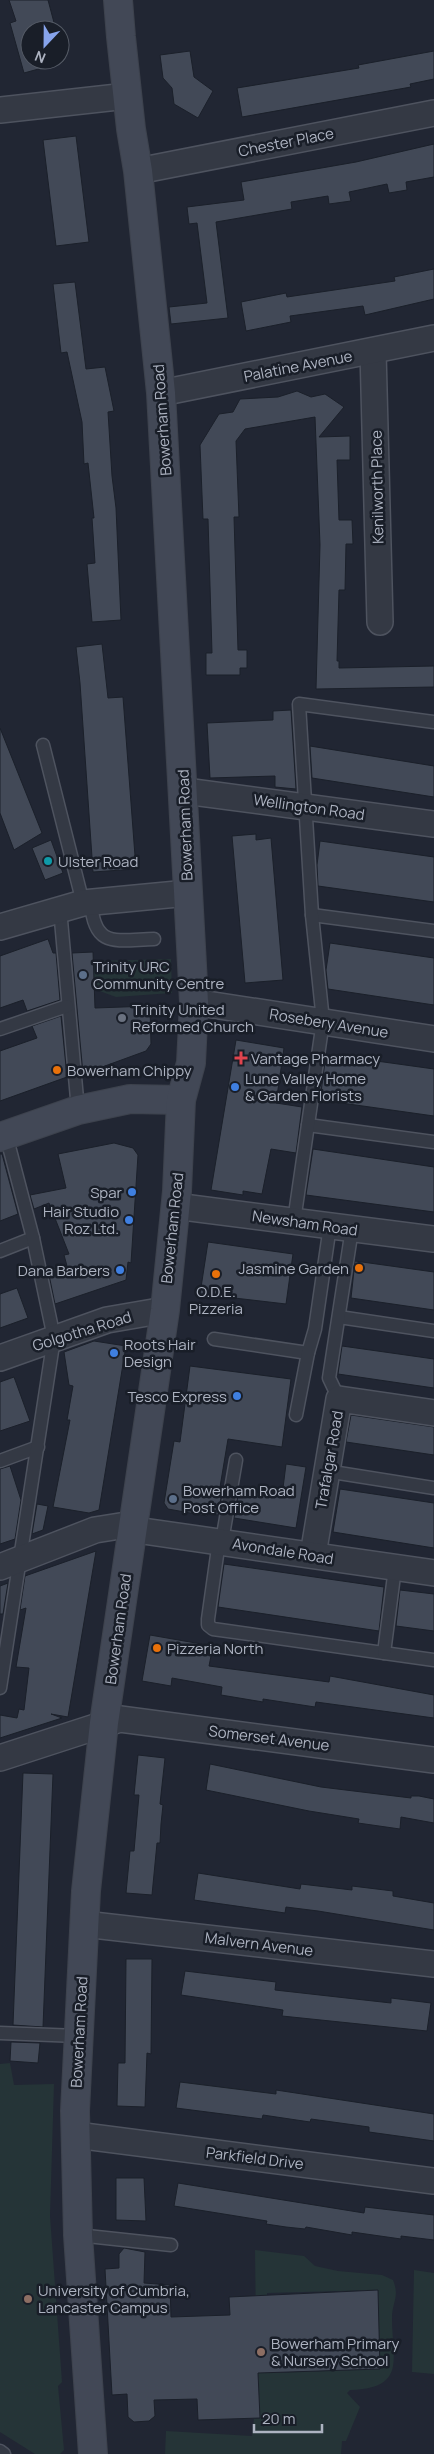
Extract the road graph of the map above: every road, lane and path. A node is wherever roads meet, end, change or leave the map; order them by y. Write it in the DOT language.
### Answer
graph roads {
  1 [pos="118,0"];
  2 [pos="127,96"];
  3 [pos="0,110"];
  4 [pos="434,113"];
  5 [pos="138,171"];
  6 [pos="434,338"];
  7 [pos="373,351"];
  8 [pos="161,393"];
  9 [pos="380,622"];
  10 [pos="434,722"];
  11 [pos="43,745"];
  12 [pos="184,791"];
  13 [pos="304,806"];
  14 [pos="434,824"];
  15 [pos="188,893"];
  16 [pos="78,905"];
  17 [pos="312,915"];
  18 [pos="0,925"];
  19 [pos="434,931"];
  20 [pos="154,938"];
  21 [pos="194,1002"];
  22 [pos="68,1006"];
  23 [pos="322,1022"];
  24 [pos="0,1029"];
  25 [pos="434,1040"];
  26 [pos="181,1100"];
  27 [pos="78,1110"];
  28 [pos="308,1125"];
  29 [pos="3,1136"];
  30 [pos="434,1142"];
  31 [pos="175,1206"];
  32 [pos="294,1221"];
  33 [pos="341,1228"];
  34 [pos="33,1238"];
  35 [pos="434,1239"];
  36 [pos="0,1250"];
  37 [pos="165,1310"];
  38 [pos="339,1317"];
  39 [pos="434,1331"];
  40 [pos="54,1338"];
  41 [pos="214,1339"];
  42 [pos="308,1353"];
  43 [pos="0,1358"];
  44 [pos="339,1399"];
  45 [pos="434,1413"];
  46 [pos="296,1415"];
  47 [pos="38,1447"];
  48 [pos="236,1460"];
  49 [pos="0,1461"];
  50 [pos="326,1472"];
  51 [pos="434,1488"];
  52 [pos="132,1528"];
  53 [pos="221,1541"];
  54 [pos="313,1556"];
  55 [pos="10,1563"];
  56 [pos="395,1568"];
  57 [pos="434,1573"];
  58 [pos="384,1653"];
  59 [pos="434,1660"];
  60 [pos="2,1664"];
  61 [pos="0,1688"];
  62 [pos="104,1723"];
  63 [pos="0,1758"];
  64 [pos="434,1760"];
  65 [pos="84,1924"];
  66 [pos="434,1964"];
  67 [pos="0,2033"];
  68 [pos="78,2036"];
  69 [pos="76,2135"];
  70 [pos="434,2181"];
  71 [pos="78,2235"];
  72 [pos="171,2245"];
  73 [pos="0,2451"];
  74 [pos="4,2454"];
  75 [pos="93,2454"];
  1 -- 2 [label="street, Bowerham Road"];
  2 -- 3 [label="street"];
  2 -- 5 [label="street, Bowerham Road"];
  4 -- 5 [label="street, Chester Place"];
  5 -- 8 [label="street, Bowerham Road"];
  6 -- 7 [label="street, Palatine Avenue"];
  7 -- 8 [label="street, Palatine Avenue"];
  7 -- 9 [label="street, Kenilworth Place"];
  8 -- 12 [label="street, Bowerham Road"];
  10 -- 13 [label="lane"];
  11 -- 16 [label="lane"];
  12 -- 13 [label="street, Wellington Road"];
  12 -- 15 [label="street, Bowerham Road"];
  13 -- 14 [label="street, Wellington Road"];
  13 -- 17 [label="lane"];
  15 -- 16 [label="street"];
  15 -- 21 [label="street, Bowerham Road"];
  16 -- 18 [label="street"];
  16 -- 20 [label="lane"];
  16 -- 22 [label="lane"];
  17 -- 19 [label="lane"];
  17 -- 23 [label="lane"];
  21 -- 23 [label="street, Rosebery Avenue"];
  21 -- 26 [label="street, Bowerham Road"];
  22 -- 24 [label="lane"];
  22 -- 27 [label="lane"];
  23 -- 25 [label="street, Rosebery Avenue"];
  23 -- 28 [label="lane"];
  26 -- 27 [label="street"];
  26 -- 31 [label="street, Bowerham Road"];
  27 -- 29 [label="street"];
  28 -- 30 [label="lane"];
  28 -- 32 [label="lane"];
  29 -- 34 [label="lane"];
  31 -- 32 [label="street, Newsham Road"];
  31 -- 37 [label="street, Bowerham Road"];
  32 -- 33 [label="street, Newsham Road"];
  33 -- 35 [label="street, Newsham Road"];
  33 -- 38 [label="lane"];
  33 -- 42 [label="lane"];
  34 -- 36 [label="lane"];
  34 -- 40 [label="lane"];
  37 -- 40 [label="street, Golgotha Road"];
  37 -- 52 [label="street, Bowerham Road"];
  38 -- 39 [label="lane"];
  38 -- 44 [label="lane"];
  40 -- 43 [label="street, Golgotha Road"];
  40 -- 47 [label="lane"];
  41 -- 42 [label="lane"];
  42 -- 46 [label="lane"];
  44 -- 45 [label="street, Trafalgar Road"];
  44 -- 50 [label="street, Trafalgar Road"];
  47 -- 49 [label="lane"];
  47 -- 55 [label="lane"];
  48 -- 53 [label="lane"];
  50 -- 51 [label="lane"];
  50 -- 54 [label="street, Trafalgar Road"];
  52 -- 53 [label="street, Avondale Road"];
  52 -- 55 [label="street, Avondale Road"];
  52 -- 62 [label="street, Bowerham Road"];
  53 -- 54 [label="street, Avondale Road"];
  53 -- 58 [label="lane"];
  54 -- 56 [label="street, Avondale Road"];
  55 -- 60 [label="lane"];
  56 -- 57 [label="street, Avondale Road"];
  56 -- 58 [label="lane"];
  58 -- 59 [label="lane"];
  60 -- 61 [label="lane"];
  62 -- 63 [label="street, Somerset Avenue"];
  62 -- 64 [label="street, Somerset Avenue"];
  62 -- 65 [label="street, Bowerham Road"];
  65 -- 66 [label="street, Malvern Avenue"];
  65 -- 68 [label="street, Bowerham Road"];
  67 -- 68 [label="lane"];
  68 -- 69 [label="street, Bowerham Road"];
  69 -- 70 [label="street, Parkfield Drive"];
  69 -- 71 [label="street, Bowerham Road"];
  71 -- 72 [label="lane"];
  71 -- 75 [label="street, Bowerham Road"];
  73 -- 74 [label="lane"];
}
